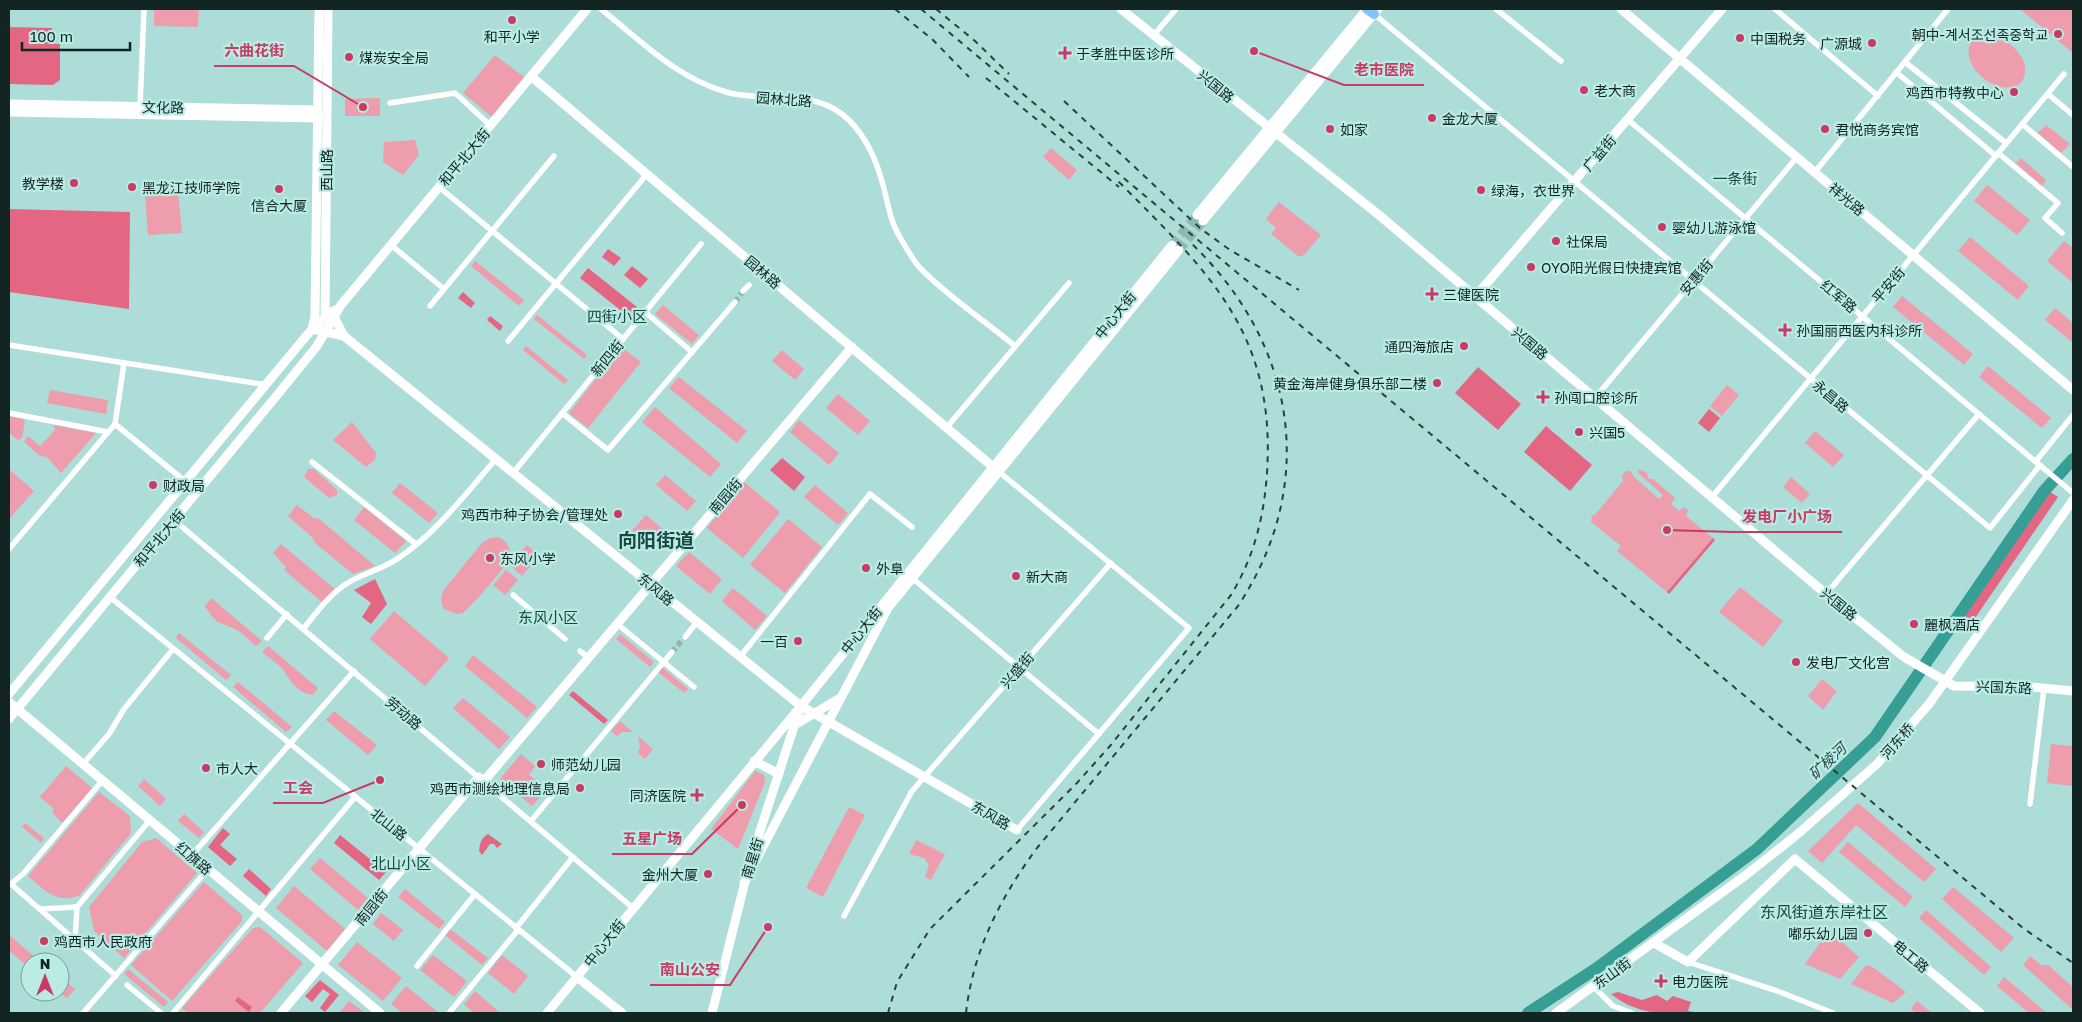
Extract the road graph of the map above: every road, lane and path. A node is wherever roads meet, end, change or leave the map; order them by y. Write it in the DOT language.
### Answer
graph roads {
  1 [pos="144,9"];
  2 [pos="319,9"];
  3 [pos="328,9"];
  4 [pos="588,9"];
  5 [pos="601,9"];
  6 [pos="1121,9"];
  7 [pos="1176,9"];
  8 [pos="1496,9"];
  9 [pos="1621,9"];
  10 [pos="1722,9"];
  11 [pos="1774,9"];
  12 [pos="1948,9"];
  13 [pos="1371,10"];
  14 [pos="1153,36"];
  15 [pos="1680,58"];
  16 [pos="1561,62"];
  17 [pos="1905,62"];
  18 [pos="1896,72"];
  19 [pos="2064,74"];
  20 [pos="532,77"];
  21 [pos="2048,94"];
  22 [pos="1878,96"];
  23 [pos="390,103"];
  24 [pos="9,104"];
  25 [pos="134,109"];
  26 [pos="9,112"];
  27 [pos="316,114"];
  28 [pos="2073,115"];
  29 [pos="326,118"];
  30 [pos="1627,119"];
  31 [pos="2022,124"];
  32 [pos="491,126"];
  33 [pos="1271,130"];
  34 [pos="2006,143"];
  35 [pos="1997,154"];
  36 [pos="554,156"];
  37 [pos="1797,157"];
  38 [pos="2073,167"];
  39 [pos="1815,172"];
  40 [pos="648,174"];
  41 [pos="1574,181"];
  42 [pos="440,187"];
  43 [pos="1200,218"];
  44 [pos="1746,218"];
  45 [pos="492,231"];
  46 [pos="2062,233"];
  47 [pos="701,244"];
  48 [pos="391,245"];
  49 [pos="1175,247"];
  50 [pos="1913,255"];
  51 [pos="1693,280"];
  52 [pos="1069,282"];
  53 [pos="555,284"];
  54 [pos="749,284"];
  55 [pos="444,289"];
  56 [pos="743,292"];
  57 [pos="1475,297"];
  58 [pos="735,302"];
  59 [pos="430,306"];
  60 [pos="645,312"];
  61 [pos="1862,316"];
  62 [pos="323,319"];
  63 [pos="325,331"];
  64 [pos="344,336"];
  65 [pos="622,339"];
  66 [pos="508,341"];
  67 [pos="9,345"];
  68 [pos="1015,346"];
  69 [pos="852,347"];
  70 [pos="692,352"];
  71 [pos="124,363"];
  72 [pos="1810,378"];
  73 [pos="267,385"];
  74 [pos="2073,390"];
  75 [pos="1595,398"];
  76 [pos="9,413"];
  77 [pos="562,413"];
  78 [pos="1979,414"];
  79 [pos="2073,415"];
  80 [pos="115,424"];
  81 [pos="947,427"];
  82 [pos="108,432"];
  83 [pos="496,459"];
  84 [pos="312,462"];
  85 [pos="2037,462"];
  86 [pos="996,469"];
  87 [pos="512,473"];
  88 [pos="1927,476"];
  89 [pos="186,482"];
  90 [pos="2073,495"];
  91 [pos="1712,497"];
  92 [pos="174,520"];
  93 [pos="912,528"];
  94 [pos="416,544"];
  95 [pos="9,549"];
  96 [pos="1111,563"];
  97 [pos="912,578"];
  98 [pos="651,585"];
  99 [pos="1826,594"];
  100 [pos="513,595"];
  101 [pos="110,597"];
  102 [pos="287,614"];
  103 [pos="697,622"];
  104 [pos="621,627"];
  105 [pos="304,628"];
  106 [pos="684,637"];
  107 [pos="267,638"];
  108 [pos="565,639"];
  109 [pos="173,649"];
  110 [pos="580,651"];
  111 [pos="672,652"];
  112 [pos="740,657"];
  113 [pos="589,658"];
  114 [pos="663,662"];
  115 [pos="1019,668"];
  116 [pos="354,671"];
  117 [pos="1938,676"];
  118 [pos="694,687"];
  119 [pos="2044,688"];
  120 [pos="2073,691"];
  121 [pos="9,694"];
  122 [pos="842,698"];
  123 [pos="9,702"];
  124 [pos="800,706"];
  125 [pos="17,709"];
  126 [pos="814,714"];
  127 [pos="9,719"];
  128 [pos="829,722"];
  129 [pos="794,725"];
  130 [pos="1099,734"];
  131 [pos="290,744"];
  132 [pos="760,753"];
  133 [pos="754,761"];
  134 [pos="83,764"];
  135 [pos="779,774"];
  136 [pos="924,776"];
  137 [pos="482,779"];
  138 [pos="102,781"];
  139 [pos="356,797"];
  140 [pos="2030,804"];
  141 [pos="150,820"];
  142 [pos="531,821"];
  143 [pos="1017,830"];
  144 [pos="418,848"];
  145 [pos="192,855"];
  146 [pos="573,857"];
  147 [pos="208,870"];
  148 [pos="744,883"];
  149 [pos="475,894"];
  150 [pos="77,907"];
  151 [pos="633,908"];
  152 [pos="40,909"];
  153 [pos="259,912"];
  154 [pos="844,916"];
  155 [pos="517,929"];
  156 [pos="1669,932"];
  157 [pos="75,940"];
  158 [pos="1654,943"];
  159 [pos="1688,962"];
  160 [pos="323,965"];
  161 [pos="417,966"];
  162 [pos="116,976"];
  163 [pos="577,977"];
  164 [pos="127,985"];
  165 [pos="1594,986"];
  166 [pos="84,1013"];
  167 [pos="161,1013"];
  168 [pos="173,1013"];
  169 [pos="281,1013"];
  170 [pos="380,1013"];
  171 [pos="449,1013"];
  172 [pos="547,1013"];
  173 [pos="622,1013"];
  174 [pos="712,1013"];
  175 [pos="1556,1013"];
  176 [pos="1632,1013"];
  177 [pos="1833,1013"];
  178 [pos="1980,1013"];
  1 -- 25 [label="street"];
  2 -- 27 [label="street, 西山路"];
  3 -- 29 [label="street, 西山路"];
  4 -- 20 [label="street, 和平北大街"];
  5 -- 68 [label="street, 园林北路"];
  6 -- 14 [label="street, 兴国路"];
  7 -- 14 [label="street"];
  8 -- 16 [label="street"];
  9 -- 15 [label="street, 祥光路"];
  10 -- 15 [label="street, 广益街"];
  11 -- 22 [label="street"];
  12 -- 17 [label="street"];
  13 -- 33 [label="street"];
  13 -- 41 [label="street, 永昌路"];
  14 -- 33 [label="street, 兴国路"];
  15 -- 30 [label="street, 广益街"];
  15 -- 37 [label="street, 祥光路"];
  17 -- 18 [label="street"];
  17 -- 34 [label="street"];
  18 -- 22 [label="street"];
  18 -- 35 [label="street"];
  19 -- 21 [label="street, 平安街"];
  20 -- 32 [label="street, 和平北大街"];
  20 -- 40 [label="street, 园林路"];
  21 -- 28 [label="street"];
  21 -- 31 [label="street, 平安街"];
  22 -- 39 [label="street"];
  23 -- 32 [label="street"];
  24 -- 25 [label="street, 文化路"];
  25 -- 26 [label="street, 文化路"];
  25 -- 27 [label="street, 文化路"];
  27 -- 29 [label="street"];
  27 -- 62 [label="street, 西山路"];
  29 -- 62 [label="street, 西山路"];
  30 -- 41 [label="street, 广益街"];
  30 -- 44 [label="street, 红军路"];
  31 -- 34 [label="street, 平安街"];
  31 -- 38 [label="street"];
  32 -- 42 [label="street, 和平北大街"];
  33 -- 43 [label="street"];
  33 -- 57 [label="street, 兴国路"];
  34 -- 35 [label="street, 平安街"];
  35 -- 46 [label="street"];
  35 -- 50 [label="street, 平安街"];
  36 -- 45 [label="street"];
  37 -- 39 [label="street, 祥光路"];
  37 -- 44 [label="street, 安惠街"];
  39 -- 50 [label="street, 祥光路"];
  40 -- 53 [label="street"];
  40 -- 69 [label="street, 园林路"];
  41 -- 51 [label="street, 永昌路"];
  41 -- 57 [label="street, 广益街"];
  42 -- 45 [label="street"];
  42 -- 48 [label="street, 和平北大街"];
  44 -- 51 [label="street, 安惠街"];
  44 -- 61 [label="street, 红军路"];
  45 -- 53 [label="street"];
  45 -- 55 [label="street"];
  47 -- 60 [label="street, 新四街"];
  48 -- 55 [label="street"];
  48 -- 62 [label="street, 和平北大街"];
  49 -- 86 [label="street, 中心大街"];
  50 -- 61 [label="street, 平安街"];
  50 -- 74 [label="street, 祥光路"];
  51 -- 72 [label="street, 永昌路"];
  51 -- 75 [label="street, 安惠街"];
  52 -- 68 [label="street"];
  53 -- 65 [label="street"];
  53 -- 66 [label="street"];
  54 -- 56 [label="street"];
  55 -- 59 [label="street"];
  57 -- 75 [label="street, 兴国路"];
  58 -- 70 [label="street"];
  60 -- 65 [label="street, 新四街"];
  60 -- 70 [label="street"];
  61 -- 72 [label="street, 平安街"];
  61 -- 78 [label="street, 红军路"];
  62 -- 63 [label="street, 东风路"];
  62 -- 63 [label="street, 西山路"];
  62 -- 64 [label="street"];
  62 -- 73 [label="street, 和平北大街"];
  63 -- 64 [label="street, 东风路"];
  63 -- 92 [label="street, 和平北大街"];
  64 -- 83 [label="street, 东风路"];
  65 -- 77 [label="street, 新四街"];
  67 -- 71 [label="street"];
  68 -- 81 [label="street"];
  69 -- 81 [label="street, 园林路"];
  69 -- 98 [label="street, 南园街"];
  70 -- 77 [label="street"];
  71 -- 73 [label="street"];
  71 -- 80 [label="street"];
  72 -- 88 [label="street, 永昌路"];
  72 -- 91 [label="street, 平安街"];
  73 -- 89 [label="street, 和平北大街"];
  75 -- 91 [label="street, 兴国路"];
  76 -- 82 [label="street"];
  77 -- 87 [label="street, 新四街"];
  78 -- 85 [label="street, 红军路"];
  78 -- 88 [label="street"];
  79 -- 85 [label="street"];
  80 -- 82 [label="street"];
  80 -- 89 [label="street"];
  81 -- 86 [label="street, 园林路"];
  82 -- 95 [label="street"];
  83 -- 87 [label="street, 东风路"];
  83 -- 94 [label="street"];
  84 -- 94 [label="street"];
  85 -- 88 [label="street, 永昌路"];
  85 -- 90 [label="street, 红军路"];
  86 -- 96 [label="street"];
  86 -- 97 [label="street, 中心大街"];
  86 -- 124 [label="street, 中心大街"];
  87 -- 98 [label="street, 东风路"];
  88 -- 99 [label="street"];
  89 -- 121 [label="street, 和平北大街"];
  90 -- 156 [label="street, 河东桥"];
  91 -- 99 [label="street, 兴国路"];
  92 -- 101 [label="street, 和平北大街"];
  92 -- 102 [label="street, 劳动路"];
  93 -- 112 [label="street"];
  94 -- 105 [label="street"];
  96 -- 115 [label="street, 兴盛街"];
  96 -- 130 [label="street"];
  97 -- 115 [label="street"];
  97 -- 122 [label="street, 中心大街"];
  98 -- 103 [label="street, 东风路"];
  98 -- 113 [label="street, 南园街"];
  99 -- 117 [label="street, 兴国路"];
  100 -- 108 [label="street"];
  101 -- 109 [label="street, 北山路"];
  101 -- 125 [label="street, 和平北大街"];
  102 -- 105 [label="street, 劳动路"];
  102 -- 107 [label="street"];
  103 -- 106 [label="street"];
  103 -- 112 [label="street, 东风路"];
  104 -- 114 [label="street"];
  105 -- 116 [label="street, 劳动路"];
  109 -- 131 [label="street, 北山路"];
  109 -- 134 [label="street"];
  110 -- 113 [label="street"];
  111 -- 114 [label="street"];
  112 -- 124 [label="street, 东风路"];
  113 -- 137 [label="street, 南园街"];
  114 -- 118 [label="street"];
  114 -- 142 [label="street"];
  115 -- 130 [label="street"];
  115 -- 136 [label="street, 兴盛街"];
  116 -- 131 [label="street"];
  116 -- 137 [label="street, 劳动路"];
  117 -- 119 [label="street, 兴国东路"];
  119 -- 120 [label="street, 兴国东路"];
  119 -- 140 [label="street"];
  122 -- 126 [label="street"];
  122 -- 128 [label="street, 中心大街"];
  123 -- 125 [label="street, 红旗路"];
  124 -- 126 [label="street, 东风路"];
  124 -- 129 [label="street, 南星街"];
  124 -- 132 [label="street, 中心大街"];
  125 -- 127 [label="street, 和平北大街"];
  125 -- 134 [label="street, 红旗路"];
  126 -- 128 [label="street, 东风路"];
  126 -- 129 [label="street"];
  128 -- 136 [label="street, 东风路"];
  128 -- 148 [label="street, 中心大街"];
  129 -- 132 [label="street"];
  129 -- 135 [label="street, 南星街"];
  130 -- 143 [label="street"];
  131 -- 139 [label="street, 北山路"];
  131 -- 145 [label="street"];
  132 -- 133 [label="street, 中心大街"];
  133 -- 135 [label="street"];
  133 -- 151 [label="street, 中心大街"];
  134 -- 138 [label="street, 红旗路"];
  135 -- 148 [label="street, 南星街"];
  136 -- 143 [label="street, 东风路"];
  136 -- 154 [label="street, 兴盛街"];
  137 -- 142 [label="street, 劳动路"];
  137 -- 144 [label="street, 南园街"];
  138 -- 141 [label="street, 红旗路"];
  138 -- 152 [label="street"];
  139 -- 144 [label="street, 北山路"];
  139 -- 153 [label="street"];
  141 -- 145 [label="street, 红旗路"];
  141 -- 150 [label="street"];
  142 -- 146 [label="street, 劳动路"];
  144 -- 149 [label="street, 北山路"];
  144 -- 160 [label="street, 南园街"];
  145 -- 147 [label="street, 红旗路"];
  146 -- 151 [label="street, 劳动路"];
  146 -- 155 [label="street"];
  147 -- 153 [label="street, 红旗路"];
  147 -- 162 [label="street"];
  148 -- 174 [label="street, 南星街"];
  149 -- 155 [label="street, 北山路"];
  149 -- 161 [label="street"];
  150 -- 152 [label="street"];
  150 -- 157 [label="street"];
  151 -- 163 [label="street, 中心大街"];
  152 -- 157 [label="street"];
  153 -- 160 [label="street, 红旗路"];
  153 -- 168 [label="street"];
  155 -- 163 [label="street, 北山路"];
  155 -- 171 [label="street"];
  156 -- 158 [label="street, 东山街"];
  157 -- 162 [label="street"];
  158 -- 159 [label="street"];
  158 -- 165 [label="street, 东山街"];
  159 -- 177 [label="street"];
  159 -- 178 [label="street, 电工路"];
  160 -- 169 [label="street, 南园街"];
  160 -- 170 [label="street, 红旗路"];
  162 -- 166 [label="street"];
  163 -- 172 [label="street, 中心大街"];
  163 -- 173 [label="street, 北山路"];
  164 -- 167 [label="street"];
  165 -- 175 [label="street, 东山街"];
  165 -- 176 [label="street"];
}
